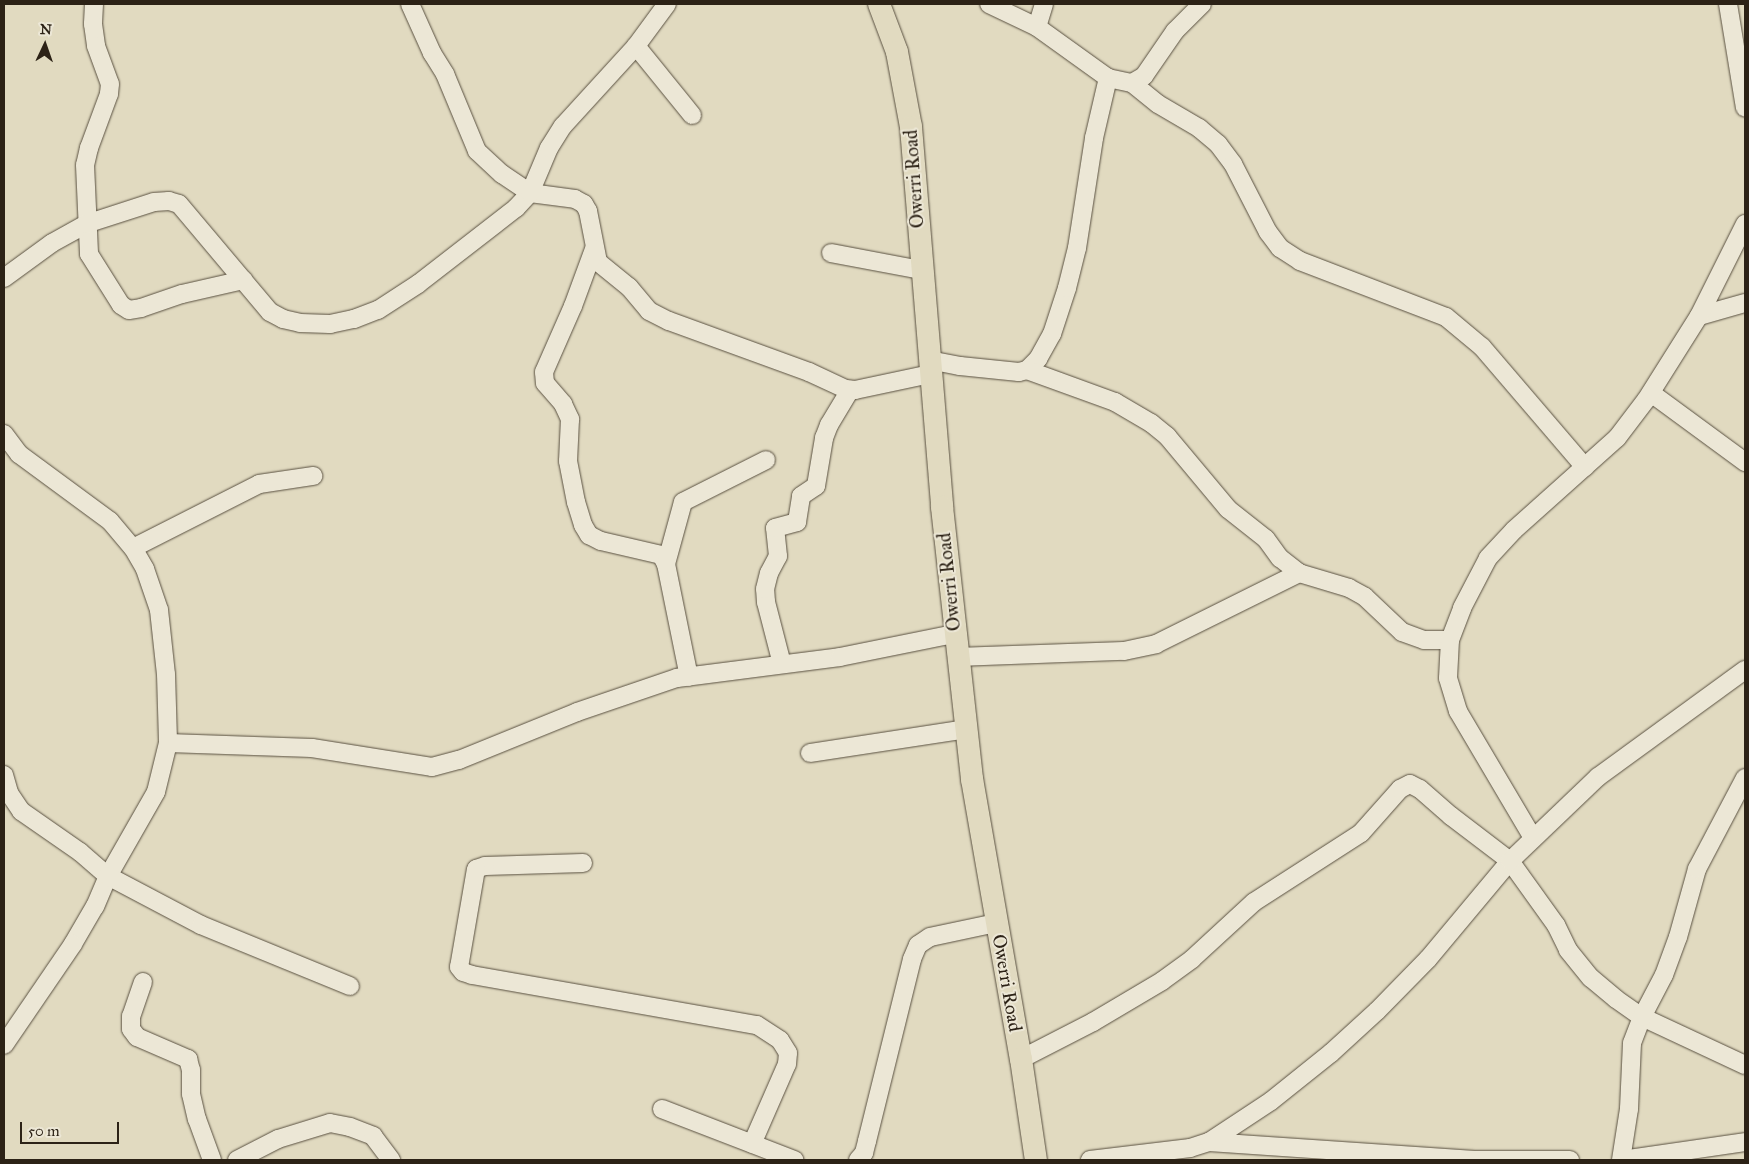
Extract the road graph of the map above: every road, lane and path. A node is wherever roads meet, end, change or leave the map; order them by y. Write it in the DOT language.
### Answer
graph roads {
  1 [pos="94,4"];
  2 [pos="410,4"];
  3 [pos="667,4"];
  4 [pos="878,4"];
  5 [pos="990,4"];
  6 [pos="1044,4"];
  7 [pos="1202,4"];
  8 [pos="1728,4"];
  9 [pos="1037,27"];
  10 [pos="1741,45"];
  11 [pos="636,46"];
  12 [pos="1108,78"];
  13 [pos="1132,83"];
  14 [pos="1745,108"];
  15 [pos="692,115"];
  16 [pos="530,193"];
  17 [pos="86,224"];
  18 [pos="1745,224"];
  19 [pos="594,248"];
  20 [pos="831,253"];
  21 [pos="921,270"];
  22 [pos="4,278"];
  23 [pos="243,280"];
  24 [pos="1745,303"];
  25 [pos="1699,316"];
  26 [pos="930,367"];
  27 [pos="1027,370"];
  28 [pos="850,390"];
  29 [pos="1651,393"];
  30 [pos="4,434"];
  31 [pos="766,460"];
  32 [pos="1745,462"];
  33 [pos="1585,467"];
  34 [pos="313,476"];
  35 [pos="133,548"];
  36 [pos="666,564"];
  37 [pos="1298,573"];
  38 [pos="954,634"];
  39 [pos="1450,640"];
  40 [pos="957,657"];
  41 [pos="782,664"];
  42 [pos="1745,670"];
  43 [pos="689,677"];
  44 [pos="966,729"];
  45 [pos="168,743"];
  46 [pos="810,753"];
  47 [pos="4,775"];
  48 [pos="1745,778"];
  49 [pos="1532,838"];
  50 [pos="1510,861"];
  51 [pos="583,863"];
  52 [pos="108,876"];
  53 [pos="996,923"];
  54 [pos="144,982"];
  55 [pos="350,986"];
  56 [pos="1642,1017"];
  57 [pos="4,1045"];
  58 [pos="1021,1059"];
  59 [pos="1745,1065"];
  60 [pos="662,1108"];
  61 [pos="1209,1142"];
  62 [pos="1745,1142"];
  63 [pos="752,1144"];
  64 [pos="212,1160"];
  65 [pos="237,1160"];
  66 [pos="391,1160"];
  67 [pos="794,1160"];
  68 [pos="858,1160"];
  69 [pos="1036,1160"];
  70 [pos="1090,1160"];
  71 [pos="1570,1160"];
  72 [pos="1621,1160"];
  1 -- 17 [label="street"];
  2 -- 16 [label="street"];
  3 -- 11 [label="street"];
  4 -- 21 [label="main road, Owerri Road"];
  5 -- 9 [label="street"];
  6 -- 9 [label="street"];
  7 -- 13 [label="street"];
  8 -- 10 [label="street"];
  9 -- 12 [label="street"];
  10 -- 14 [label="street"];
  11 -- 15 [label="street"];
  11 -- 16 [label="street"];
  12 -- 13 [label="street"];
  12 -- 27 [label="street"];
  13 -- 33 [label="street"];
  16 -- 19 [label="street"];
  16 -- 23 [label="street"];
  17 -- 22 [label="street"];
  17 -- 23 [label="street"];
  17 -- 23 [label="street"];
  18 -- 25 [label="street"];
  19 -- 28 [label="street"];
  19 -- 36 [label="street"];
  20 -- 21 [label="street"];
  21 -- 26 [label="main road, Owerri Road"];
  24 -- 25 [label="street"];
  25 -- 29 [label="street"];
  26 -- 27 [label="street"];
  26 -- 28 [label="street"];
  26 -- 38 [label="main road, Owerri Road"];
  27 -- 37 [label="street"];
  28 -- 41 [label="street"];
  29 -- 32 [label="street"];
  29 -- 33 [label="street"];
  30 -- 35 [label="street"];
  31 -- 36 [label="street"];
  33 -- 39 [label="street"];
  34 -- 35 [label="street"];
  35 -- 45 [label="street"];
  36 -- 43 [label="street"];
  37 -- 39 [label="street"];
  37 -- 40 [label="street"];
  38 -- 40 [label="main road, Owerri Road"];
  38 -- 41 [label="street"];
  39 -- 49 [label="street"];
  40 -- 44 [label="main road, Owerri Road"];
  41 -- 43 [label="street"];
  42 -- 49 [label="street"];
  43 -- 45 [label="street"];
  44 -- 46 [label="street"];
  44 -- 53 [label="main road, Owerri Road"];
  45 -- 52 [label="street"];
  47 -- 52 [label="street"];
  48 -- 56 [label="street"];
  49 -- 50 [label="street"];
  50 -- 56 [label="street"];
  50 -- 58 [label="street"];
  50 -- 61 [label="street"];
  51 -- 63 [label="street"];
  52 -- 55 [label="street"];
  52 -- 57 [label="street"];
  53 -- 58 [label="main road, Owerri Road"];
  53 -- 68 [label="street"];
  54 -- 64 [label="street"];
  56 -- 59 [label="street"];
  56 -- 72 [label="street"];
  58 -- 69 [label="main road, Owerri Road"];
  60 -- 63 [label="street"];
  61 -- 70 [label="street"];
  61 -- 71 [label="street"];
  62 -- 72 [label="street"];
  63 -- 67 [label="street"];
  65 -- 66 [label="street"];
}
